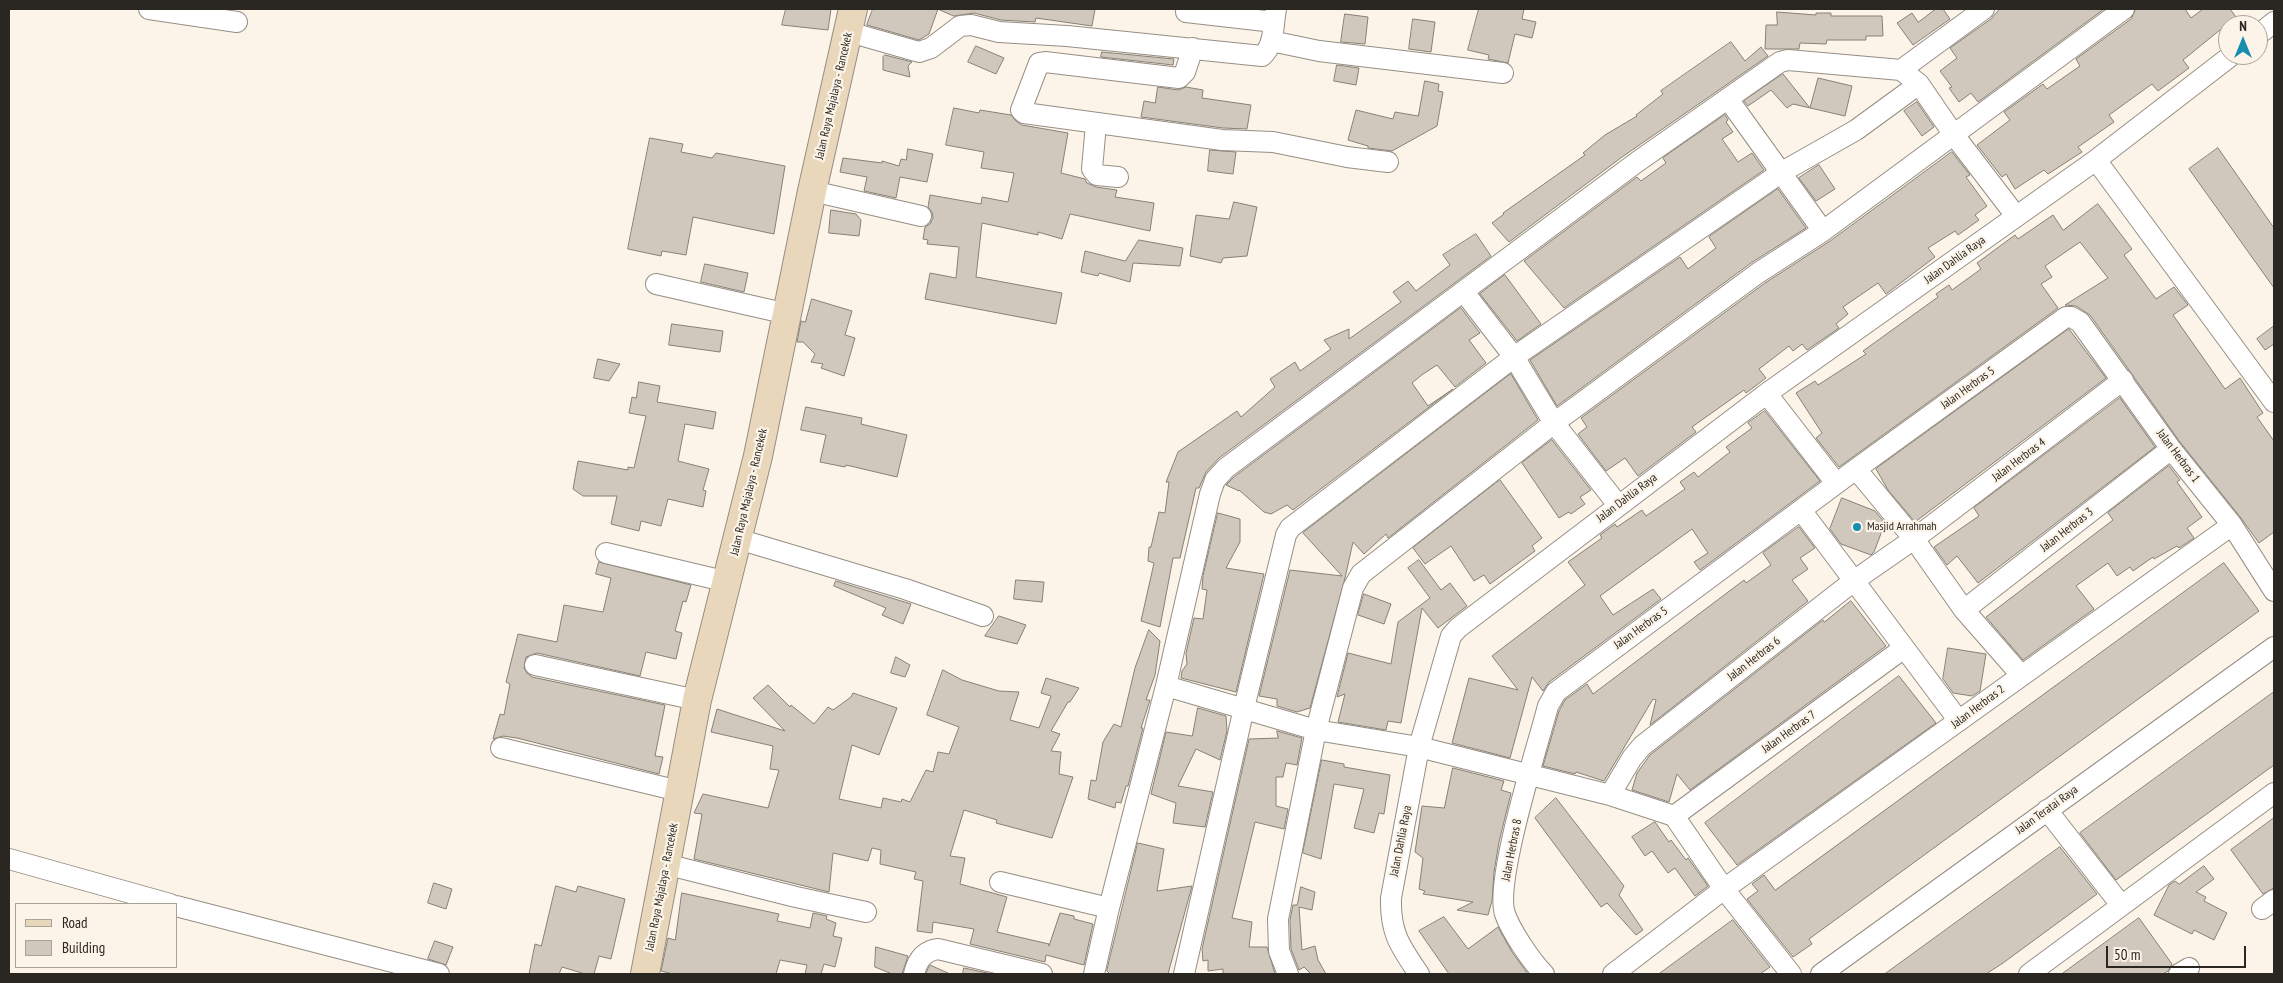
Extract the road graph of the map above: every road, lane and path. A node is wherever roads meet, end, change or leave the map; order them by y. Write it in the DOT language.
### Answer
graph roads {
  1 [pos="149,9"];
  2 [pos="1984,9"];
  3 [pos="2124,9"];
  4 [pos="1186,12"];
  5 [pos="851,20"];
  6 [pos="237,22"];
  7 [pos="1274,24"];
  8 [pos="1193,48"];
  9 [pos="2219,65"];
  10 [pos="1901,70"];
  11 [pos="1503,73"];
  12 [pos="1919,84"];
  13 [pos="1728,100"];
  14 [pos="1096,124"];
  15 [pos="1954,135"];
  16 [pos="2096,160"];
  17 [pos="1388,162"];
  18 [pos="1782,172"];
  19 [pos="1118,178"];
  20 [pos="812,191"];
  21 [pos="921,216"];
  22 [pos="2016,216"];
  23 [pos="1823,230"];
  24 [pos="656,284"];
  25 [pos="1464,292"];
  26 [pos="788,314"];
  27 [pos="2080,322"];
  28 [pos="1514,357"];
  29 [pos="2123,380"];
  30 [pos="1767,394"];
  31 [pos="2274,402"];
  32 [pos="1554,423"];
  33 [pos="2171,449"];
  34 [pos="1856,469"];
  35 [pos="1836,484"];
  36 [pos="1618,505"];
  37 [pos="1801,510"];
  38 [pos="2232,524"];
  39 [pos="738,539"];
  40 [pos="1914,539"];
  41 [pos="606,553"];
  42 [pos="1855,580"];
  43 [pos="728,582"];
  44 [pos="2274,591"];
  45 [pos="1964,610"];
  46 [pos="983,616"];
  47 [pos="2274,647"];
  48 [pos="1904,648"];
  49 [pos="535,665"];
  50 [pos="2021,675"];
  51 [pos="1166,686"];
  52 [pos="698,700"];
  53 [pos="1244,708"];
  54 [pos="1959,721"];
  55 [pos="1316,730"];
  56 [pos="1419,747"];
  57 [pos="501,748"];
  58 [pos="1530,776"];
  59 [pos="679,791"];
  60 [pos="2274,793"];
  61 [pos="1610,795"];
  62 [pos="2047,810"];
  63 [pos="1674,816"];
  64 [pos="9,859"];
  65 [pos="665,864"];
  66 [pos="1000,882"];
  67 [pos="1724,889"];
  68 [pos="166,903"];
  69 [pos="2121,906"];
  70 [pos="178,907"];
  71 [pos="1109,908"];
  72 [pos="866,912"];
  73 [pos="650,973"];
  74 [pos="439,974"];
  75 [pos="914,974"];
  76 [pos="1042,974"];
  77 [pos="1094,974"];
  78 [pos="1184,974"];
  79 [pos="1288,974"];
  80 [pos="1419,974"];
  81 [pos="1544,974"];
  82 [pos="1613,974"];
  83 [pos="1791,974"];
  84 [pos="1821,974"];
  85 [pos="2029,974"];
  1 -- 6 [label="street"];
  2 -- 10 [label="street"];
  3 -- 15 [label="street"];
  4 -- 7 [label="street"];
  5 -- 8 [label="street"];
  5 -- 20 [label="main road, Jalan Raya Majalaya - Rancekek"];
  7 -- 8 [label="street"];
  7 -- 11 [label="street"];
  8 -- 14 [label="street"];
  9 -- 16 [label="street, Jalan Dahlia Raya"];
  10 -- 12 [label="street"];
  10 -- 13 [label="street"];
  12 -- 15 [label="street"];
  12 -- 18 [label="street"];
  13 -- 18 [label="street"];
  13 -- 25 [label="street"];
  14 -- 17 [label="street"];
  14 -- 19 [label="street"];
  15 -- 22 [label="street"];
  15 -- 23 [label="street"];
  16 -- 22 [label="street, Jalan Dahlia Raya"];
  16 -- 31 [label="street"];
  18 -- 23 [label="street"];
  18 -- 28 [label="street"];
  20 -- 21 [label="street"];
  20 -- 26 [label="main road, Jalan Raya Majalaya - Rancekek"];
  22 -- 30 [label="street, Jalan Dahlia Raya"];
  23 -- 32 [label="street"];
  24 -- 26 [label="street"];
  25 -- 28 [label="street"];
  25 -- 51 [label="street"];
  26 -- 39 [label="main road, Jalan Raya Majalaya - Rancekek"];
  27 -- 29 [label="street, Jalan Herbras 1"];
  27 -- 34 [label="street, Jalan Herbras 5"];
  28 -- 32 [label="street"];
  28 -- 53 [label="street"];
  29 -- 33 [label="street, Jalan Herbras 1"];
  29 -- 40 [label="street, Jalan Herbras 4"];
  30 -- 35 [label="street"];
  30 -- 36 [label="street, Jalan Dahlia Raya"];
  32 -- 36 [label="street"];
  32 -- 55 [label="street"];
  33 -- 38 [label="street, Jalan Herbras 1"];
  33 -- 45 [label="street, Jalan Herbras 3"];
  34 -- 35 [label="street, Jalan Herbras 5"];
  34 -- 40 [label="street"];
  35 -- 37 [label="street, Jalan Herbras 5"];
  36 -- 56 [label="street, Jalan Dahlia Raya"];
  37 -- 42 [label="street"];
  37 -- 58 [label="street, Jalan Herbras 5"];
  38 -- 44 [label="street, Jalan Herbras 1"];
  38 -- 50 [label="street, Jalan Herbras 2"];
  39 -- 43 [label="main road, Jalan Raya Majalaya - Rancekek"];
  39 -- 46 [label="street"];
  40 -- 42 [label="street, Jalan Herbras 6"];
  40 -- 45 [label="street"];
  41 -- 43 [label="street"];
  42 -- 48 [label="street"];
  42 -- 61 [label="street, Jalan Herbras 6"];
  43 -- 52 [label="main road, Jalan Raya Majalaya - Rancekek"];
  45 -- 50 [label="street"];
  47 -- 62 [label="street, Jalan Teratai Raya"];
  48 -- 54 [label="street"];
  48 -- 63 [label="street, Jalan Herbras 7"];
  49 -- 52 [label="street"];
  50 -- 54 [label="street, Jalan Herbras 2"];
  51 -- 53 [label="street"];
  51 -- 71 [label="street"];
  52 -- 59 [label="main road, Jalan Raya Majalaya - Rancekek"];
  53 -- 55 [label="street"];
  53 -- 78 [label="street"];
  54 -- 67 [label="street, Jalan Herbras 2"];
  55 -- 56 [label="street"];
  55 -- 79 [label="street"];
  56 -- 58 [label="street"];
  56 -- 80 [label="street, Jalan Dahlia Raya"];
  57 -- 59 [label="street"];
  58 -- 61 [label="street"];
  58 -- 81 [label="street, Jalan Herbras 8"];
  59 -- 65 [label="main road, Jalan Raya Majalaya - Rancekek"];
  60 -- 69 [label="street"];
  61 -- 63 [label="street"];
  62 -- 69 [label="street"];
  62 -- 84 [label="street, Jalan Teratai Raya"];
  63 -- 67 [label="street"];
  64 -- 68 [label="street"];
  65 -- 72 [label="street"];
  65 -- 73 [label="main road, Jalan Raya Majalaya - Rancekek"];
  66 -- 71 [label="street"];
  67 -- 82 [label="street"];
  67 -- 83 [label="street"];
  69 -- 85 [label="street"];
  70 -- 74 [label="street"];
  71 -- 77 [label="street"];
  75 -- 76 [label="street"];
}
